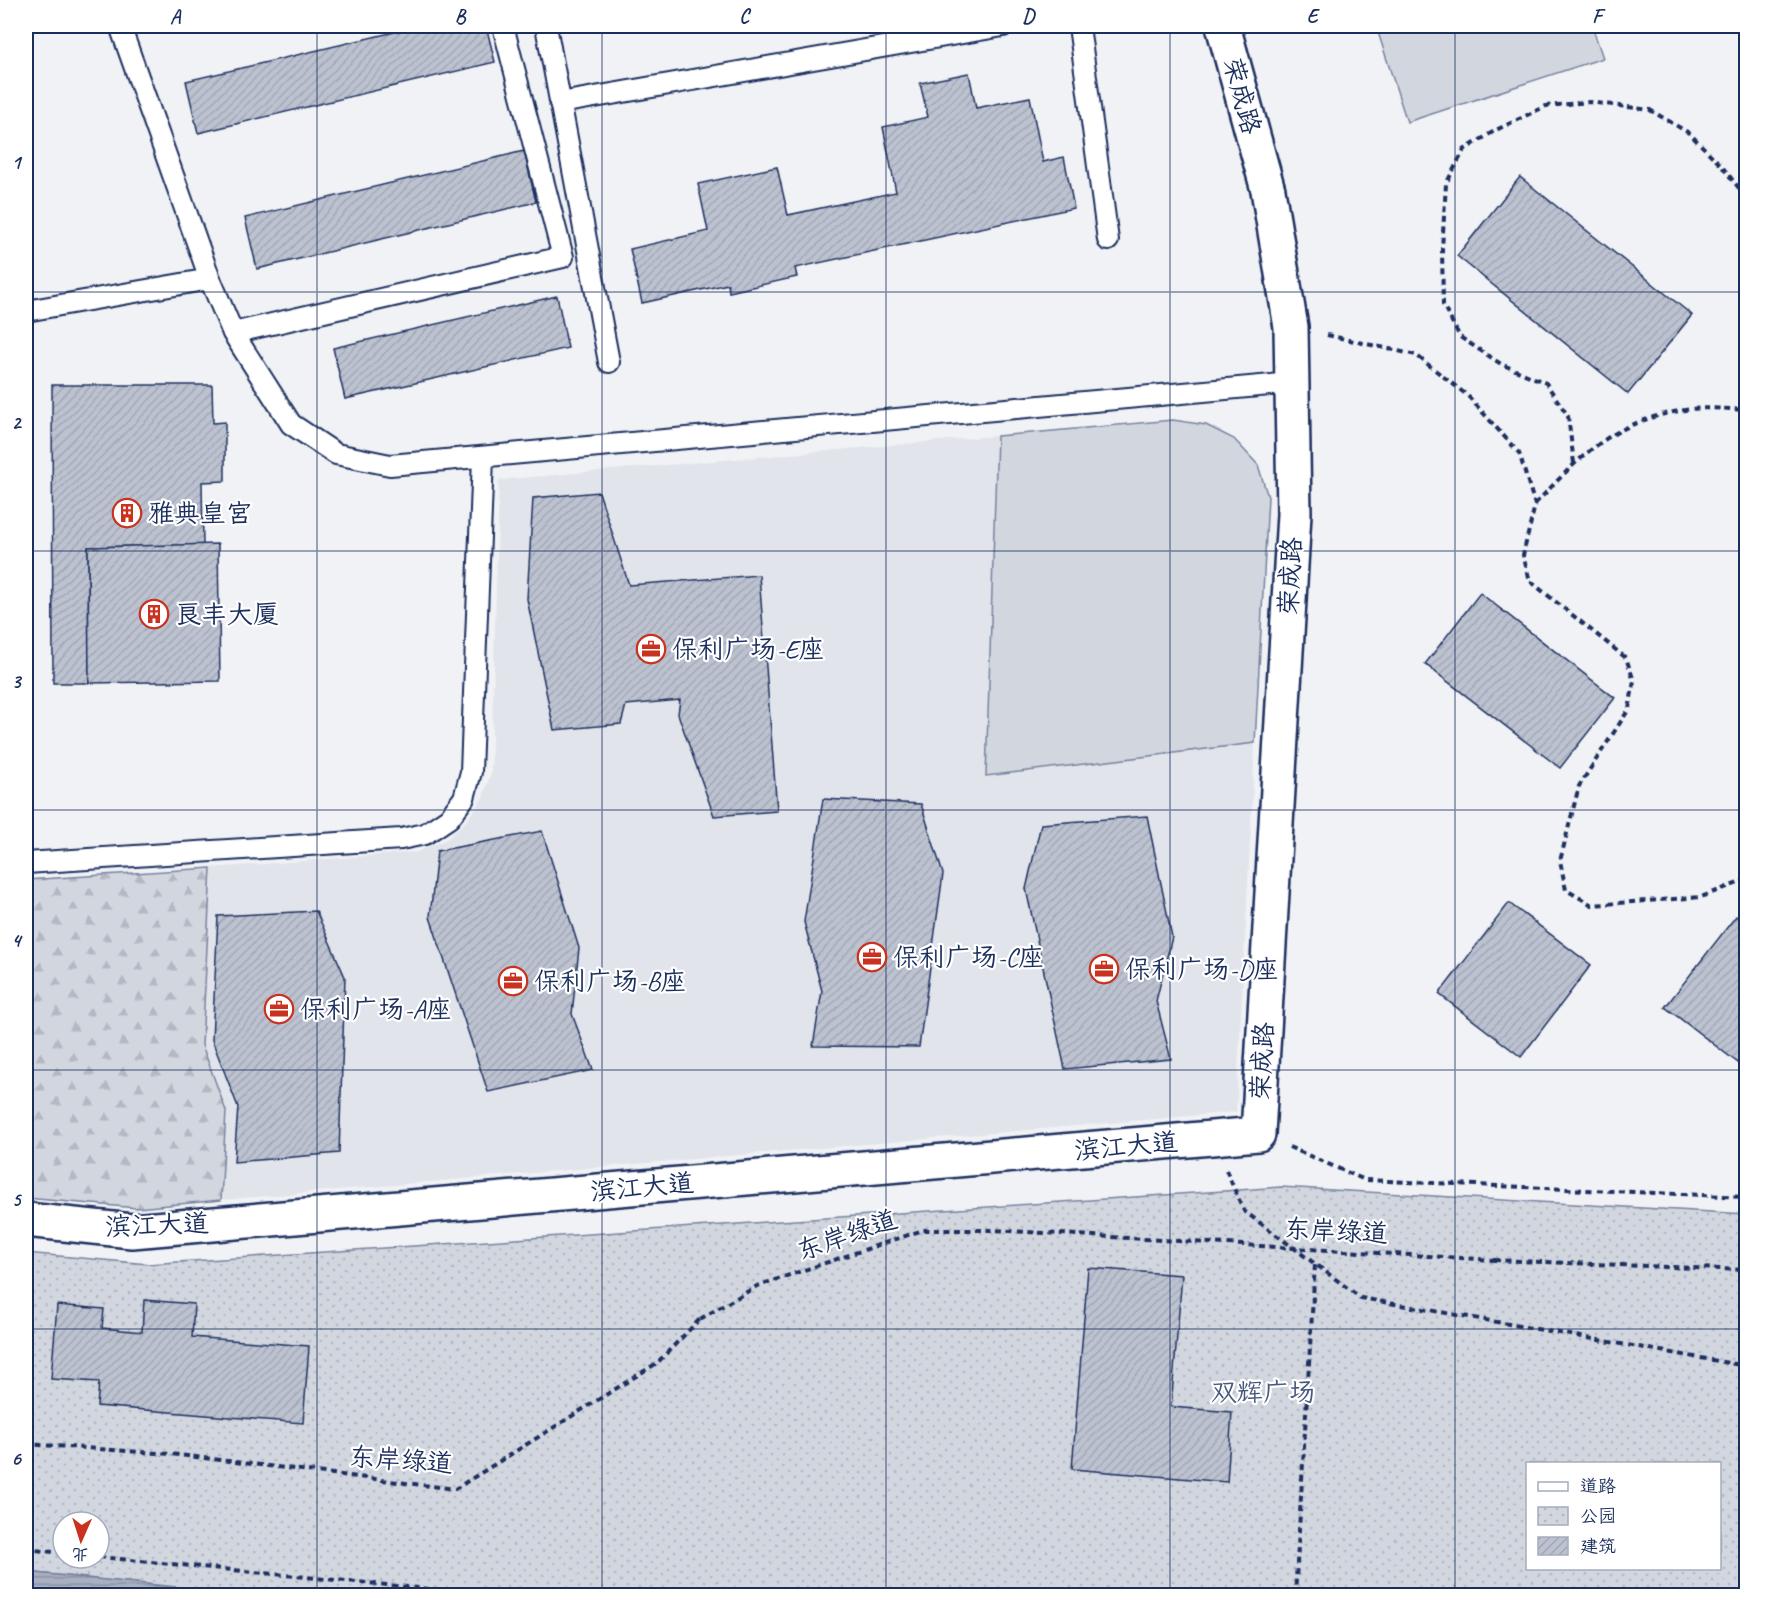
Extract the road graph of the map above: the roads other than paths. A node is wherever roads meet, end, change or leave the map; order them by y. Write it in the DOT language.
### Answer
graph roads {
  1 [pos="120,26"];
  2 [pos="503,26"];
  3 [pos="546,26"];
  4 [pos="1003,26"];
  5 [pos="1079,26"];
  6 [pos="1223,26"];
  7 [pos="560,104"];
  8 [pos="1108,240"];
  9 [pos="210,279"];
  10 [pos="26,311"];
  11 [pos="233,333"];
  12 [pos="609,362"];
  13 [pos="1292,383"];
  14 [pos="483,456"];
  15 [pos="26,863"];
  16 [pos="1258,1134"];
  17 [pos="26,1220"];
  1 -- 9 [label="lane"];
  2 -- 11 [label="lane"];
  3 -- 7 [label="lane"];
  4 -- 7 [label="lane"];
  5 -- 8 [label="lane"];
  6 -- 13 [label="street, 荣成路"];
  7 -- 12 [label="lane"];
  9 -- 10 [label="lane"];
  9 -- 11 [label="lane"];
  11 -- 14 [label="lane"];
  13 -- 14 [label="lane"];
  13 -- 16 [label="street, 荣成路"];
  14 -- 15 [label="lane"];
  16 -- 17 [label="street, 滨江大道"];
}
